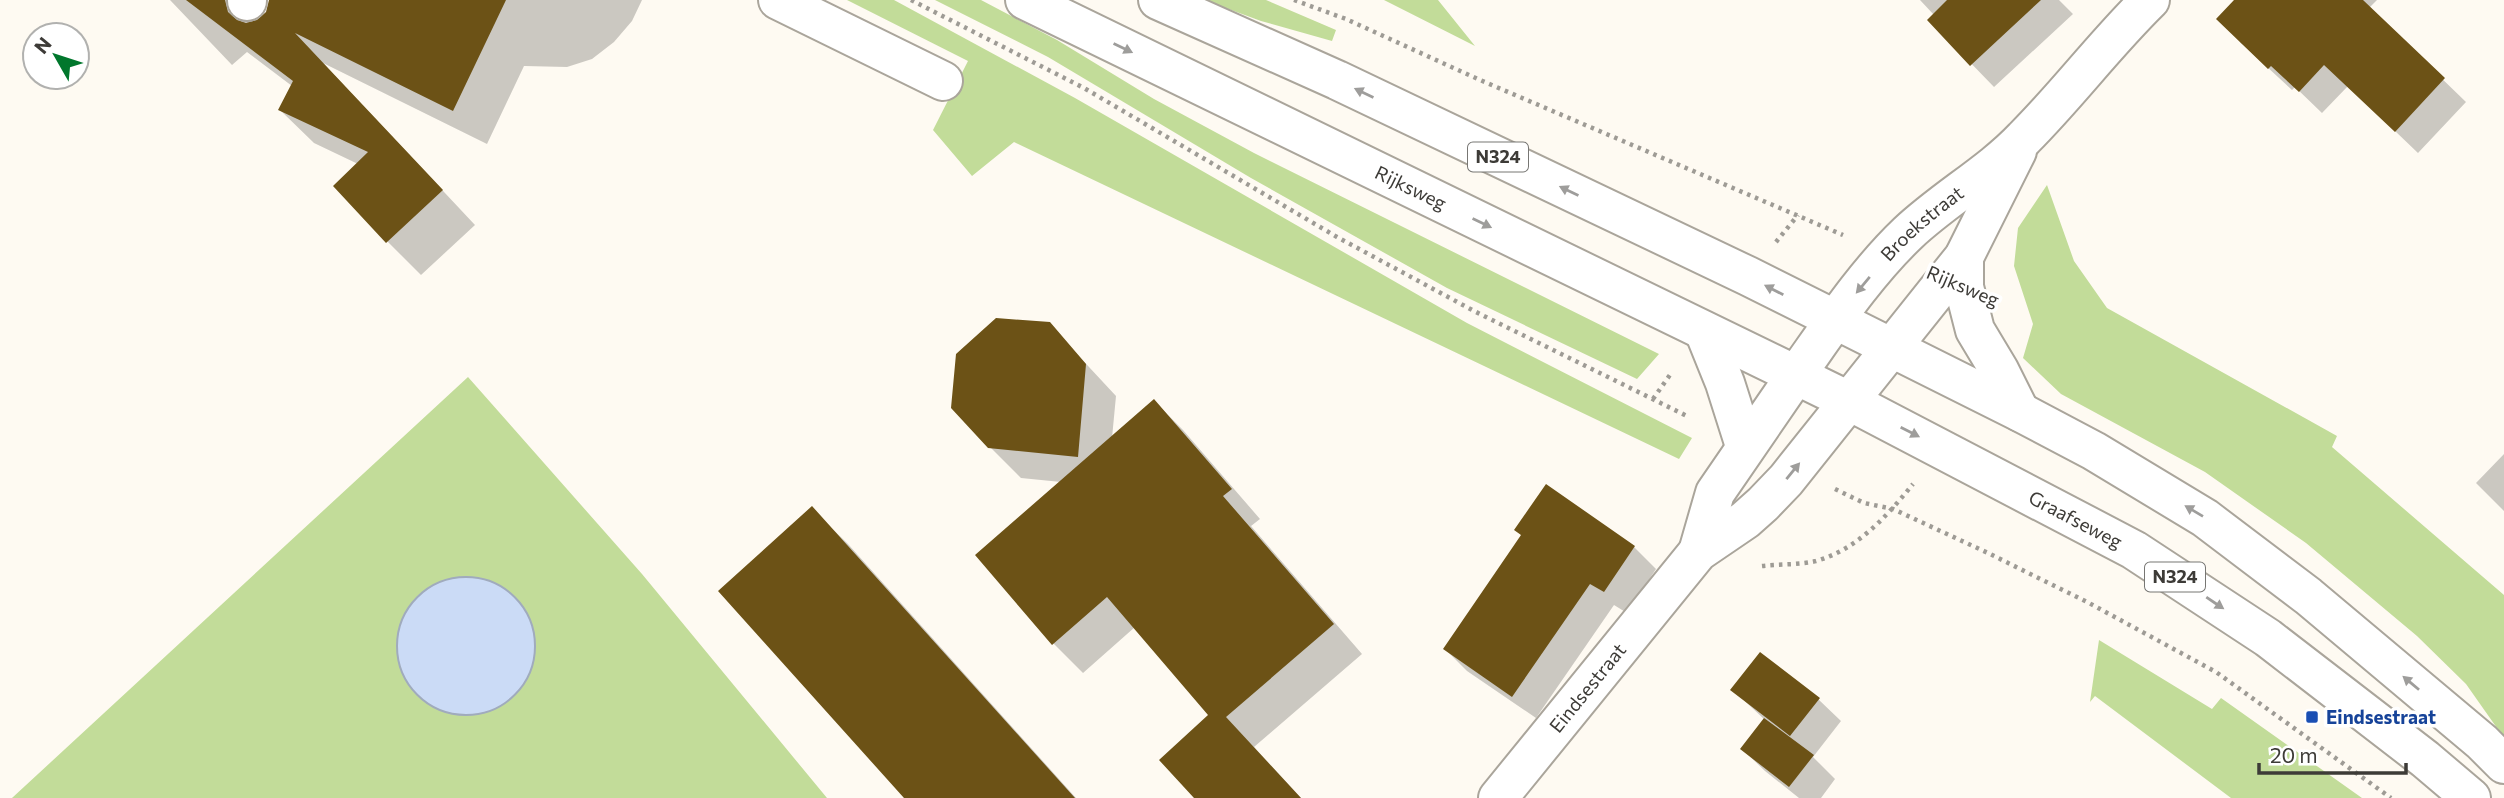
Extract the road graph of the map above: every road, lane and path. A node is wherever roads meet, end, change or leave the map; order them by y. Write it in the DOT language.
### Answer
graph roads {
  1 [pos="778,0"];
  2 [pos="911,0"];
  3 [pos="1025,0"];
  4 [pos="1158,0"];
  5 [pos="1294,0"];
  6 [pos="2150,0"];
  7 [pos="943,81"];
  8 [pos="2023,140"];
  9 [pos="1888,255"];
  10 [pos="1964,257"];
  11 [pos="1835,320"];
  12 [pos="1704,331"];
  13 [pos="1892,348"];
  14 [pos="1796,375"];
  15 [pos="1653,399"];
  16 [pos="1849,401"];
  17 [pos="2020,412"];
  18 [pos="1745,446"];
  19 [pos="1698,552"];
  20 [pos="1752,566"];
  21 [pos="2504,764"];
  22 [pos="1498,798"];
  23 [pos="2391,798"];
  24 [pos="2471,798"];
  1 -- 7 [label="main road"];
  2 -- 15 [label="path"];
  3 -- 12 [label="main road, Rijksweg / N324, one-way"];
  11 -- 4 [label="main road, N324, one-way"];
  5 -- 9 [label="path"];
  6 -- 8 [label="main road, Broekstraat"];
  8 -- 9 [label="main road, Broekstraat"];
  8 -- 10 [label="main road, Broekstraat"];
  9 -- 11 [label="main road, Broekstraat, one-way"];
  10 -- 13 [label="main road, Broekstraat"];
  10 -- 17 [label="main road"];
  11 -- 13 [label="main road, N324"];
  11 -- 14 [label="main road, Broekstraat"];
  12 -- 14 [label="main road, Rijksweg / N324"];
  12 -- 18 [label="main road"];
  13 -- 16 [label="main road, Broekstraat"];
  13 -- 17 [label="main road, N324"];
  14 -- 16 [label="main road, Graafseweg / N324"];
  14 -- 18 [label="main road, Eindsestraat"];
  19 -- 16 [label="main road, Eindsestraat, one-way"];
  16 -- 24 [label="main road, Graafseweg / N324, one-way"];
  21 -- 17 [label="main road, N324, one-way"];
  18 -- 19 [label="main road, Eindsestraat"];
  19 -- 22 [label="main road, Eindsestraat"];
  20 -- 23 [label="path"];
}
